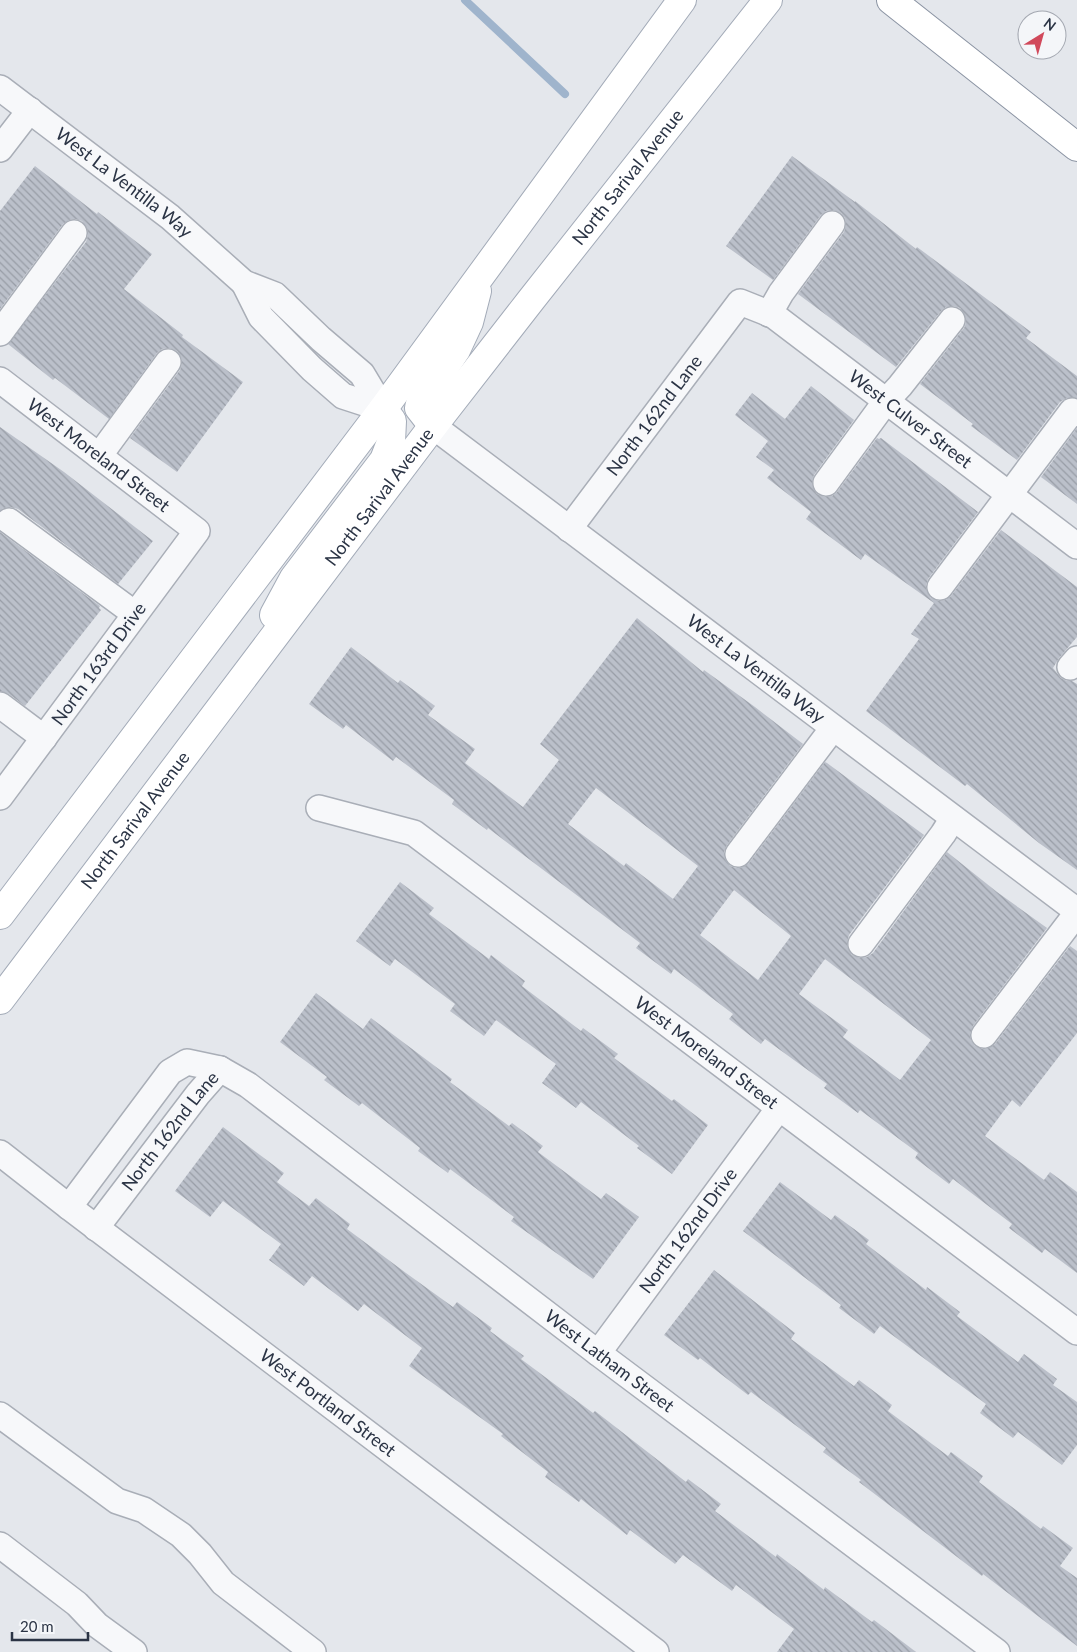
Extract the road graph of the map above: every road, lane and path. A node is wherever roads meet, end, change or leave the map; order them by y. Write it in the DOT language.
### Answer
graph roads {
  1 [pos="682,0"];
  2 [pos="768,0"];
  3 [pos="891,0"];
  4 [pos="0,88"];
  5 [pos="30,110"];
  6 [pos="1077,147"];
  7 [pos="0,149"];
  8 [pos="832,224"];
  9 [pos="74,233"];
  10 [pos="481,273"];
  11 [pos="740,302"];
  12 [pos="769,314"];
  13 [pos="952,320"];
  14 [pos="0,333"];
  15 [pos="168,362"];
  16 [pos="0,380"];
  17 [pos="886,401"];
  18 [pos="383,409"];
  19 [pos="1072,410"];
  20 [pos="433,426"];
  21 [pos="99,456"];
  22 [pos="826,484"];
  23 [pos="1010,495"];
  24 [pos="9,521"];
  25 [pos="569,529"];
  26 [pos="197,531"];
  27 [pos="1077,546"];
  28 [pos="940,587"];
  29 [pos="135,614"];
  30 [pos="239,683"];
  31 [pos="0,705"];
  32 [pos="833,728"];
  33 [pos="44,738"];
  34 [pos="0,797"];
  35 [pos="319,808"];
  36 [pos="953,818"];
  37 [pos="738,854"];
  38 [pos="1077,912"];
  39 [pos="0,915"];
  40 [pos="861,944"];
  41 [pos="0,1000"];
  42 [pos="984,1035"];
  43 [pos="220,1069"];
  44 [pos="779,1108"];
  45 [pos="0,1153"];
  46 [pos="69,1207"];
  47 [pos="96,1228"];
  48 [pos="1077,1332"];
  49 [pos="598,1354"];
  50 [pos="0,1415"];
  51 [pos="0,1545"];
  52 [pos="134,1652"];
  53 [pos="313,1652"];
  54 [pos="656,1652"];
  55 [pos="997,1652"];
  1 -- 10 [label="main road"];
  2 -- 20 [label="main road, North Sarival Avenue"];
  3 -- 6 [label="main road"];
  4 -- 5 [label="street, West La Ventilla Way"];
  5 -- 7 [label="street"];
  5 -- 18 [label="street, West La Ventilla Way"];
  8 -- 12 [label="street"];
  9 -- 14 [label="street"];
  10 -- 18 [label="main road"];
  10 -- 20 [label="main road"];
  11 -- 12 [label="street, West Culver Street"];
  11 -- 25 [label="street, North 162nd Lane"];
  12 -- 17 [label="street, West Culver Street"];
  13 -- 17 [label="street"];
  15 -- 21 [label="street"];
  16 -- 21 [label="street, West Moreland Street"];
  17 -- 22 [label="street"];
  17 -- 23 [label="street, West Culver Street"];
  18 -- 30 [label="main road"];
  18 -- 39 [label="main road"];
  19 -- 23 [label="street"];
  20 -- 25 [label="street, West La Ventilla Way"];
  20 -- 30 [label="main road, North Sarival Avenue"];
  21 -- 26 [label="street, West Moreland Street"];
  23 -- 27 [label="street, West Culver Street"];
  23 -- 28 [label="street"];
  24 -- 29 [label="street"];
  25 -- 32 [label="street, West La Ventilla Way"];
  26 -- 29 [label="street, North 163rd Drive"];
  29 -- 33 [label="street, North 163rd Drive"];
  30 -- 41 [label="main road, North Sarival Avenue"];
  31 -- 33 [label="street"];
  32 -- 36 [label="street, West La Ventilla Way"];
  32 -- 37 [label="street"];
  33 -- 34 [label="street, North 163rd Drive"];
  35 -- 44 [label="street, West Moreland Street"];
  36 -- 38 [label="street, West La Ventilla Way"];
  36 -- 40 [label="street"];
  38 -- 42 [label="street"];
  43 -- 46 [label="street, North 162nd Lane"];
  43 -- 47 [label="street, North 162nd Lane"];
  43 -- 49 [label="street, West Latham Street"];
  44 -- 48 [label="street, West Moreland Street"];
  44 -- 49 [label="street, North 162nd Drive"];
  45 -- 46 [label="street, West Portland Street"];
  46 -- 47 [label="street, West Portland Street"];
  47 -- 54 [label="street, West Portland Street"];
  49 -- 55 [label="street, West Latham Street"];
  50 -- 53 [label="street"];
  51 -- 52 [label="street"];
}
